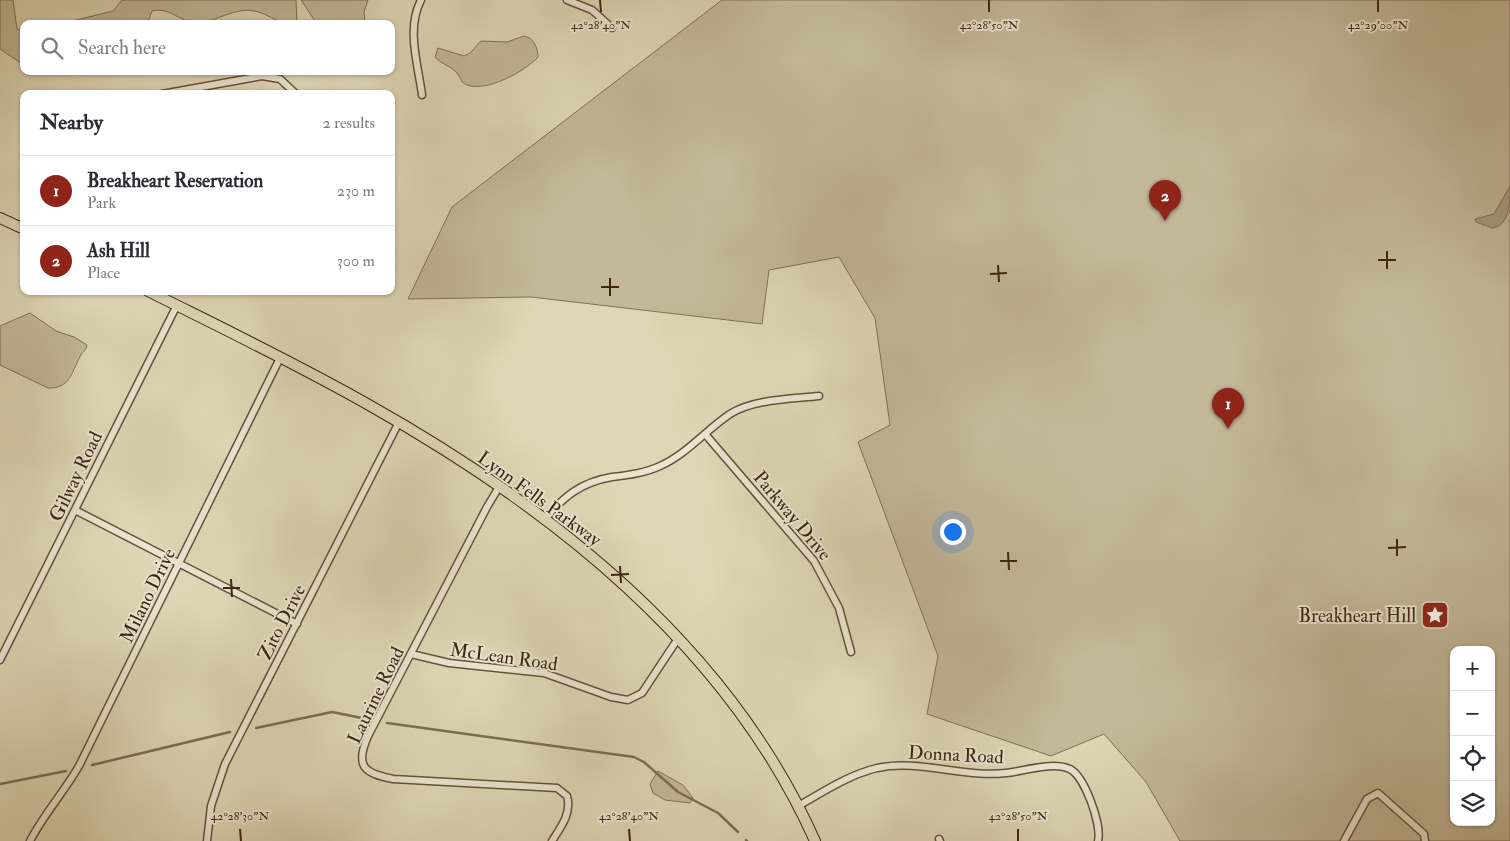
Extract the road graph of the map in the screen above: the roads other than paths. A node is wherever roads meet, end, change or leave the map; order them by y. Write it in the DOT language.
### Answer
graph roads {
  1 [pos="421,0"];
  2 [pos="567,0"];
  3 [pos="612,28"];
  4 [pos="184,90"];
  5 [pos="292,90"];
  6 [pos="422,95"];
  7 [pos="1,220"];
  8 [pos="20,227"];
  9 [pos="156,295"];
  10 [pos="177,305"];
  11 [pos="280,358"];
  12 [pos="819,396"];
  13 [pos="399,422"];
  14 [pos="705,434"];
  15 [pos="499,487"];
  16 [pos="75,510"];
  17 [pos="544,520"];
  18 [pos="180,563"];
  19 [pos="296,624"];
  20 [pos="679,638"];
  21 [pos="851,652"];
  22 [pos="411,654"];
  23 [pos="0,660"];
  24 [pos="798,806"];
  25 [pos="30,841"];
  26 [pos="207,841"];
  27 [pos="552,841"];
  28 [pos="815,841"];
  29 [pos="1098,841"];
  30 [pos="1344,841"];
  31 [pos="1425,841"];
  1 -- 6 [label="street"];
  2 -- 3 [label="street"];
  4 -- 5 [label="street"];
  7 -- 8 [label="main road"];
  9 -- 10 [label="main road, Lynn Fells Parkway"];
  10 -- 11 [label="main road, Lynn Fells Parkway"];
  10 -- 16 [label="street, Gilway Road"];
  11 -- 13 [label="main road, Lynn Fells Parkway"];
  11 -- 18 [label="street, Milano Drive"];
  12 -- 14 [label="street"];
  13 -- 15 [label="main road, Lynn Fells Parkway"];
  13 -- 19 [label="street, Zito Drive"];
  14 -- 17 [label="street"];
  14 -- 21 [label="street, Parkway Drive"];
  15 -- 17 [label="main road, Lynn Fells Parkway"];
  15 -- 22 [label="street, Laurine Road"];
  16 -- 18 [label="street"];
  16 -- 23 [label="street, Gilway Road"];
  17 -- 20 [label="main road, Lynn Fells Parkway"];
  18 -- 19 [label="street"];
  18 -- 25 [label="street, Milano Drive"];
  19 -- 26 [label="street, Zito Drive"];
  20 -- 22 [label="street, McLean Road"];
  20 -- 24 [label="main road, Lynn Fells Parkway"];
  22 -- 27 [label="street, Laurine Road"];
  24 -- 28 [label="main road, Lynn Fells Parkway"];
  24 -- 29 [label="street, Donna Road"];
  30 -- 31 [label="street"];
}
